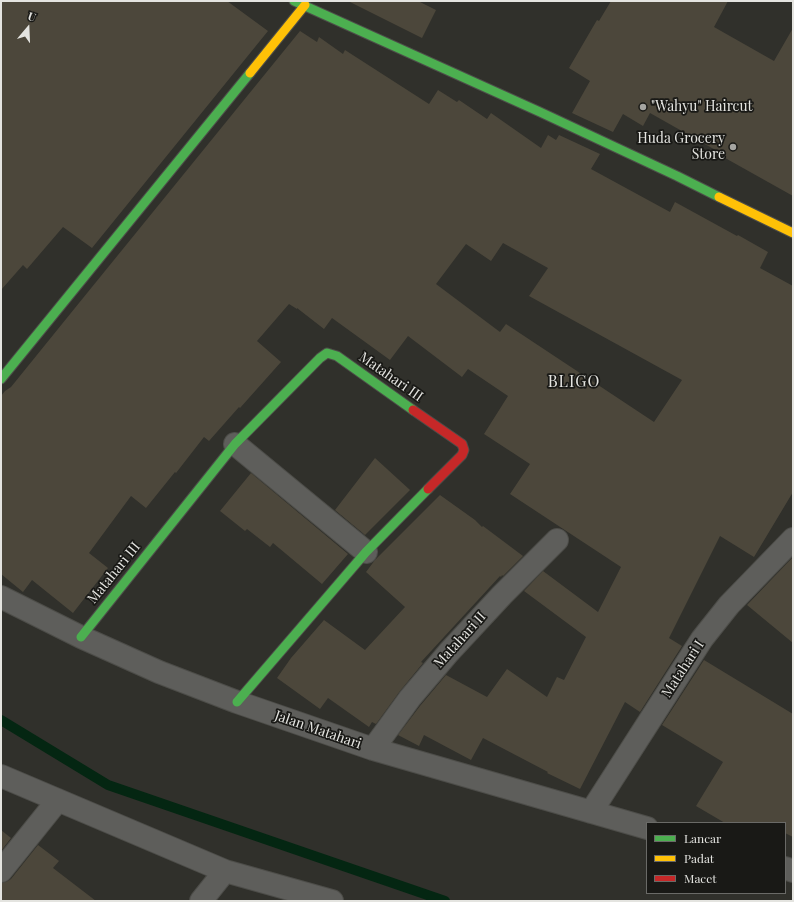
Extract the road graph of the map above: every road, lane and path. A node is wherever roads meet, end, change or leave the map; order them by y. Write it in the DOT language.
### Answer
graph roads {
  1 [pos="294,1"];
  2 [pos="305,5"];
  3 [pos="793,233"];
  4 [pos="1,379"];
  5 [pos="235,444"];
  6 [pos="793,539"];
  7 [pos="557,540"];
  8 [pos="366,552"];
  9 [pos="1,597"];
  10 [pos="81,637"];
  11 [pos="237,702"];
  12 [pos="373,749"];
  13 [pos="1,776"];
  14 [pos="58,800"];
  15 [pos="591,812"];
  16 [pos="646,828"];
  17 [pos="225,871"];
  18 [pos="1,872"];
  19 [pos="201,901"];
  20 [pos="332,901"];
  1 -- 2 [label="street"];
  2 -- 3 [label="street"];
  2 -- 4 [label="street"];
  5 -- 8 [label="street"];
  5 -- 8 [label="street, Matahari III"];
  5 -- 10 [label="street, Matahari III"];
  6 -- 15 [label="street, Matahari I"];
  7 -- 12 [label="street, Matahari II"];
  8 -- 11 [label="street, Matahari III"];
  9 -- 10 [label="street, Jalan Matahari"];
  10 -- 11 [label="street, Jalan Matahari"];
  11 -- 12 [label="street, Jalan Matahari"];
  12 -- 15 [label="street, Jalan Matahari"];
  13 -- 14 [label="street"];
  14 -- 17 [label="street"];
  14 -- 18 [label="street"];
  15 -- 16 [label="street, Jalan Matahari"];
  17 -- 19 [label="street"];
  17 -- 20 [label="street"];
}
